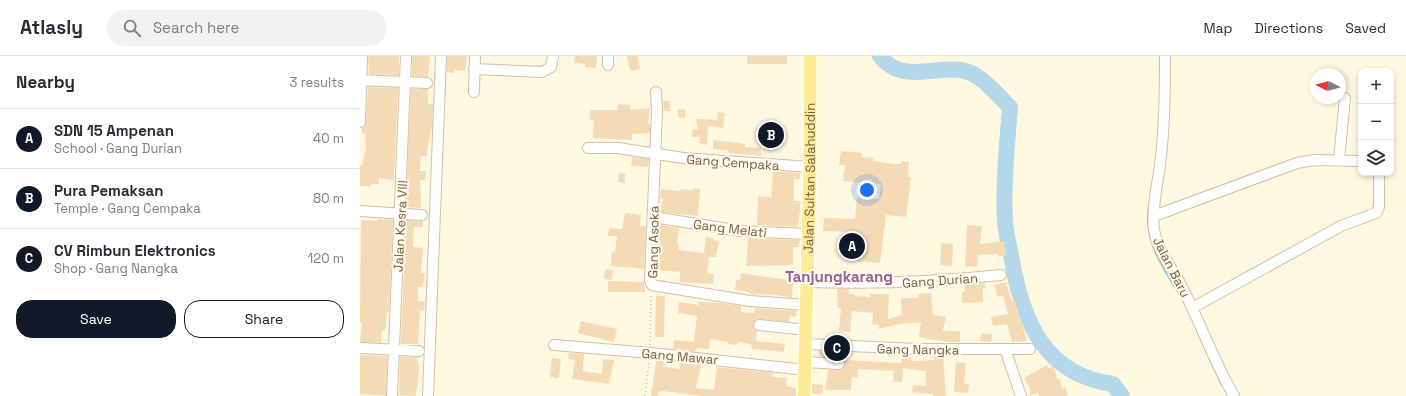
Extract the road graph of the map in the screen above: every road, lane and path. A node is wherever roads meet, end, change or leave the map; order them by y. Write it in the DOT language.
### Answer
graph roads {
  1 [pos="362,56"];
  2 [pos="406,56"];
  3 [pos="441,56"];
  4 [pos="475,56"];
  5 [pos="553,56"];
  6 [pos="810,56"];
  7 [pos="1165,56"];
  8 [pos="474,69"];
  9 [pos="360,80"];
  10 [pos="405,82"];
  11 [pos="427,83"];
  12 [pos="474,92"];
  13 [pos="656,92"];
  14 [pos="1345,104"];
  15 [pos="360,122"];
  16 [pos="588,148"];
  17 [pos="656,155"];
  18 [pos="1340,160"];
  19 [pos="1358,161"];
  20 [pos="810,167"];
  21 [pos="1379,176"];
  22 [pos="360,211"];
  23 [pos="400,213"];
  24 [pos="422,215"];
  25 [pos="1154,216"];
  26 [pos="654,217"];
  27 [pos="807,234"];
  28 [pos="1001,275"];
  29 [pos="807,282"];
  30 [pos="652,285"];
  31 [pos="806,305"];
  32 [pos="1192,308"];
  33 [pos="759,325"];
  34 [pos="806,330"];
  35 [pos="806,344"];
  36 [pos="554,345"];
  37 [pos="360,348"];
  38 [pos="1030,348"];
  39 [pos="1005,349"];
  40 [pos="395,350"];
  41 [pos="419,351"];
  42 [pos="651,353"];
  43 [pos="839,364"];
  44 [pos="805,366"];
  45 [pos="392,396"];
  46 [pos="428,396"];
  47 [pos="645,396"];
  48 [pos="804,396"];
  49 [pos="1021,396"];
  50 [pos="1234,396"];
  1 -- 9 [label="street"];
  2 -- 10 [label="street, Jalan Kesra VIII"];
  3 -- 46 [label="street"];
  4 -- 8 [label="street"];
  5 -- 8 [label="street"];
  6 -- 20 [label="main road, Jalan Sultan Salahuddin"];
  7 -- 25 [label="street, Jalan Baru"];
  8 -- 12 [label="street"];
  9 -- 10 [label="street"];
  9 -- 15 [label="street"];
  10 -- 11 [label="street"];
  10 -- 23 [label="street, Jalan Kesra VIII"];
  13 -- 17 [label="street, Gang Asoka"];
  14 -- 18 [label="street"];
  16 -- 17 [label="street, Gang Cempaka"];
  17 -- 20 [label="street, Gang Cempaka"];
  17 -- 26 [label="street, Gang Asoka"];
  18 -- 19 [label="street"];
  18 -- 25 [label="street"];
  20 -- 27 [label="main road, Jalan Sultan Salahuddin"];
  21 -- 32 [label="street"];
  22 -- 23 [label="street"];
  23 -- 24 [label="street"];
  23 -- 40 [label="street, Jalan Kesra VIII"];
  25 -- 32 [label="street, Jalan Baru"];
  26 -- 27 [label="street, Gang Melati"];
  26 -- 30 [label="street, Gang Asoka"];
  27 -- 29 [label="main road, Jalan Sultan Salahuddin"];
  28 -- 29 [label="street, Gang Durian"];
  29 -- 31 [label="main road, Jalan Sultan Salahuddin"];
  30 -- 31 [label="street, Gang Asoka"];
  30 -- 42 [label="path"];
  31 -- 34 [label="main road, Jalan Sultan Salahuddin"];
  32 -- 50 [label="street, Jalan Baru"];
  33 -- 34 [label="street"];
  34 -- 35 [label="main road, Jalan Sultan Salahuddin"];
  35 -- 39 [label="street, Gang Nangka"];
  35 -- 44 [label="main road, Jalan Sultan Salahuddin"];
  36 -- 42 [label="street, Gang Mawar"];
  37 -- 40 [label="street"];
  38 -- 39 [label="street, Gang Nangka"];
  39 -- 49 [label="street"];
  40 -- 41 [label="street"];
  40 -- 45 [label="street, Jalan Kesra VIII"];
  42 -- 44 [label="street, Gang Mawar"];
  42 -- 47 [label="path"];
  43 -- 44 [label="street, Gang Mawar"];
  44 -- 48 [label="main road, Jalan Sultan Salahuddin"];
}
